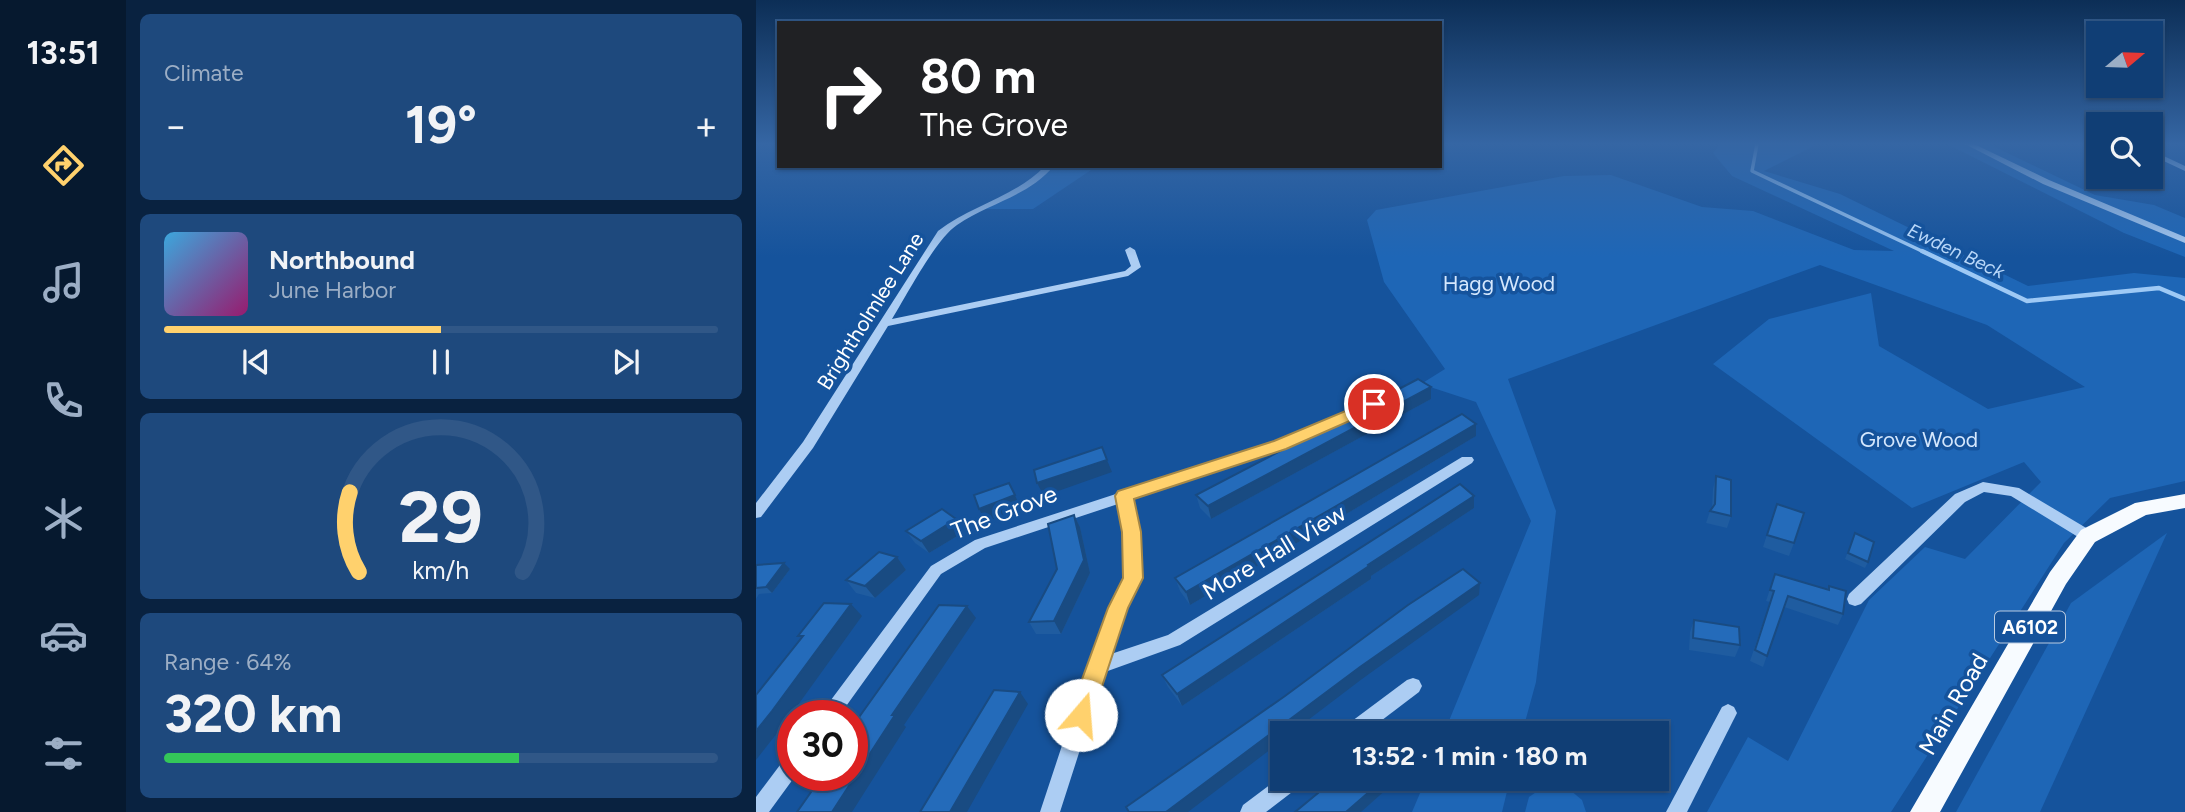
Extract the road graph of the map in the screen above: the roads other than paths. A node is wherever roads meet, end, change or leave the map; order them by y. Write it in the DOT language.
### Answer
graph roads {
  1 [pos="1030,182"];
  2 [pos="2046,182"];
  3 [pos="2185,240"];
  4 [pos="1130,250"];
  5 [pos="884,324"];
  6 [pos="1374,404"];
  7 [pos="1467,460"];
  8 [pos="1124,496"];
  9 [pos="2185,501"];
  10 [pos="756,513"];
  11 [pos="2088,536"];
  12 [pos="1855,599"];
  13 [pos="1097,667"];
  14 [pos="1413,686"];
  15 [pos="840,700"];
  16 [pos="1728,713"];
  17 [pos="1368,721"];
  18 [pos="777,785"];
  19 [pos="1277,791"];
  20 [pos="757,812"];
  21 [pos="1050,812"];
  22 [pos="1250,812"];
  23 [pos="1676,812"];
  24 [pos="1924,812"];
  1 -- 5 [label="street, Brightholmlee Lane"];
  2 -- 3 [label="street"];
  4 -- 5 [label="street"];
  5 -- 10 [label="street, Brightholmlee Lane"];
  6 -- 8 [label="street, The Grove"];
  7 -- 13 [label="street, More Hall View"];
  8 -- 13 [label="street"];
  8 -- 15 [label="street, The Grove"];
  9 -- 11 [label="main road, Main Road / A6102"];
  11 -- 12 [label="street"];
  11 -- 24 [label="main road, Main Road / A6102"];
  13 -- 21 [label="street"];
  14 -- 17 [label="street"];
  16 -- 23 [label="street"];
  18 -- 20 [label="street"];
  19 -- 22 [label="street"];
}
